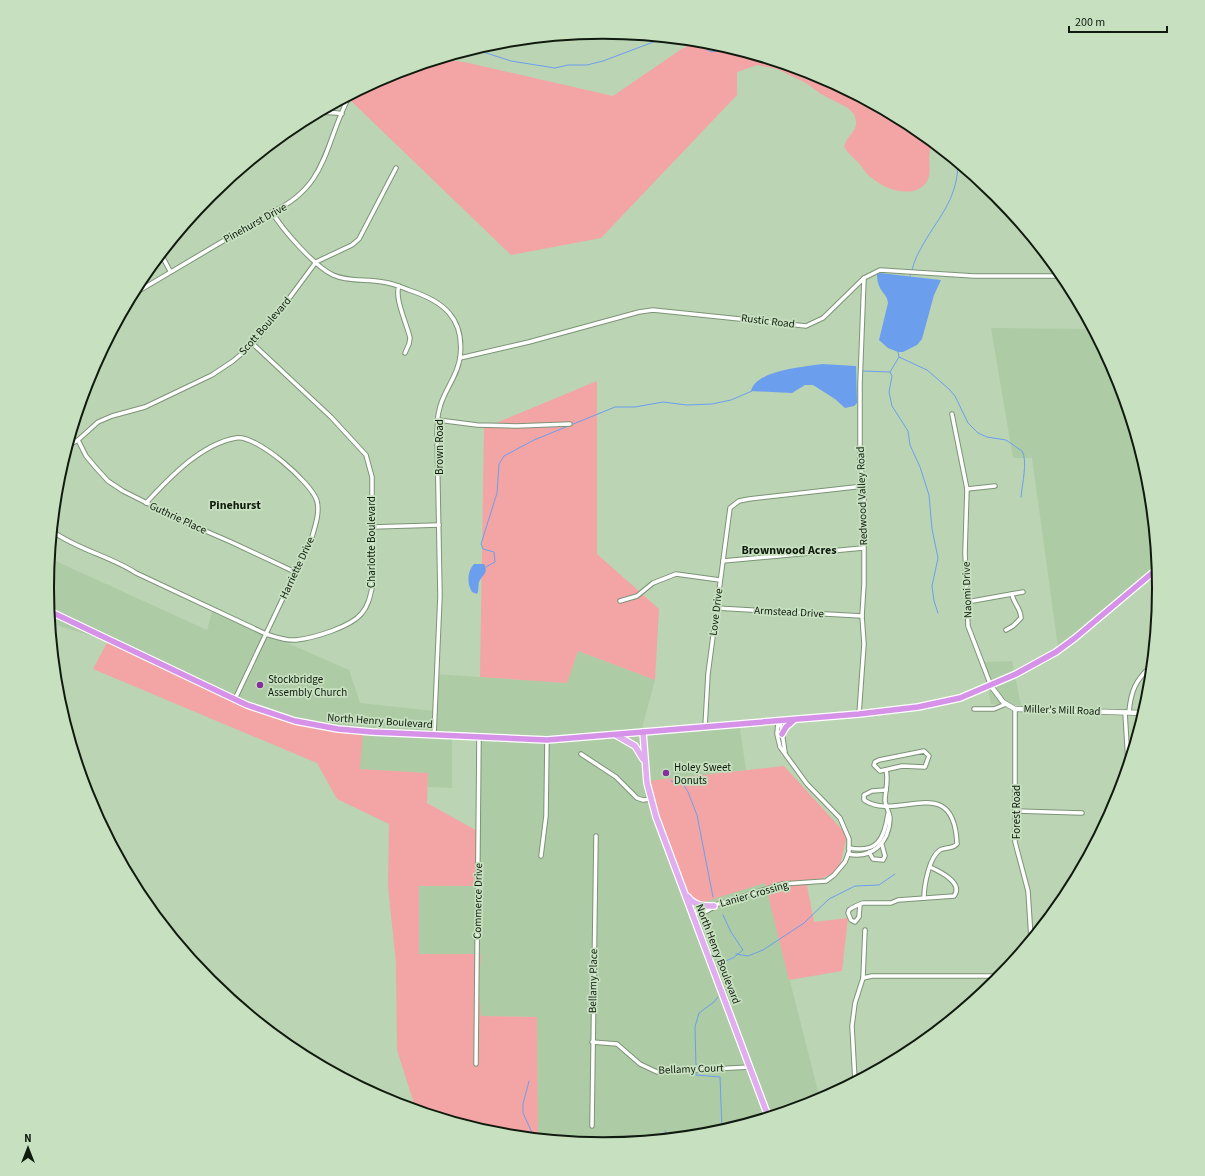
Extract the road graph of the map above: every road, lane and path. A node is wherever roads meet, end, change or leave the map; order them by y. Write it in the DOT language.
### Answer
graph roads {
  1 [pos="347,103"];
  2 [pos="330,112"];
  3 [pos="342,114"];
  4 [pos="396,168"];
  5 [pos="272,212"];
  6 [pos="164,259"];
  7 [pos="316,262"];
  8 [pos="170,271"];
  9 [pos="1054,276"];
  10 [pos="864,278"];
  11 [pos="399,286"];
  12 [pos="143,288"];
  13 [pos="253,344"];
  14 [pos="405,354"];
  15 [pos="460,358"];
  16 [pos="952,414"];
  17 [pos="438,420"];
  18 [pos="570,424"];
  19 [pos="78,440"];
  20 [pos="73,443"];
  21 [pos="864,486"];
  22 [pos="995,486"];
  23 [pos="967,489"];
  24 [pos="146,503"];
  25 [pos="438,526"];
  26 [pos="372,527"];
  27 [pos="57,534"];
  28 [pos="863,548"];
  29 [pos="723,561"];
  30 [pos="295,572"];
  31 [pos="1151,574"];
  32 [pos="720,580"];
  33 [pos="1023,592"];
  34 [pos="1012,594"];
  35 [pos="620,602"];
  36 [pos="967,602"];
  37 [pos="716,608"];
  38 [pos="55,614"];
  39 [pos="862,616"];
  40 [pos="1006,630"];
  41 [pos="266,634"];
  42 [pos="1145,672"];
  43 [pos="991,686"];
  44 [pos="235,699"];
  45 [pos="1006,704"];
  46 [pos="974,709"];
  47 [pos="1015,709"];
  48 [pos="1127,712"];
  49 [pos="1137,713"];
  50 [pos="859,714"];
  51 [pos="796,720"];
  52 [pos="778,722"];
  53 [pos="705,726"];
  54 [pos="643,732"];
  55 [pos="782,734"];
  56 [pos="434,735"];
  57 [pos="616,735"];
  58 [pos="479,738"];
  59 [pos="547,740"];
  60 [pos="1128,746"];
  61 [pos="785,752"];
  62 [pos="580,754"];
  63 [pos="645,763"];
  64 [pos="886,770"];
  65 [pos="886,790"];
  66 [pos="651,800"];
  67 [pos="886,805"];
  68 [pos="1015,811"];
  69 [pos="888,813"];
  70 [pos="1082,813"];
  71 [pos="596,836"];
  72 [pos="882,845"];
  73 [pos="849,848"];
  74 [pos="869,852"];
  75 [pos="848,854"];
  76 [pos="541,856"];
  77 [pos="930,866"];
  78 [pos="685,894"];
  79 [pos="924,898"];
  80 [pos="860,904"];
  81 [pos="714,906"];
  82 [pos="692,914"];
  83 [pos="864,930"];
  84 [pos="1031,931"];
  85 [pos="991,976"];
  86 [pos="863,978"];
  87 [pos="592,1042"];
  88 [pos="476,1064"];
  89 [pos="750,1067"];
  90 [pos="855,1075"];
  91 [pos="766,1112"];
  92 [pos="592,1126"];
  1 -- 3 [label="street, Pinehurst Drive"];
  2 -- 3 [label="street"];
  3 -- 5 [label="street, Pinehurst Drive"];
  4 -- 7 [label="street, Scott Boulevard"];
  5 -- 7 [label="street, Brown Road"];
  5 -- 8 [label="street, Pinehurst Drive"];
  6 -- 8 [label="street"];
  7 -- 11 [label="street, Brown Road"];
  7 -- 13 [label="street, Scott Boulevard"];
  8 -- 12 [label="street, Pinehurst Drive"];
  9 -- 10 [label="street, Rustic Road"];
  10 -- 15 [label="street, Rustic Road"];
  10 -- 21 [label="street, Redwood Valley Road"];
  11 -- 14 [label="street"];
  11 -- 15 [label="street, Brown Road"];
  13 -- 19 [label="street, Scott Boulevard"];
  13 -- 26 [label="street, Charlotte Boulevard"];
  15 -- 17 [label="street, Brown Road"];
  16 -- 23 [label="street, Naomi Drive"];
  17 -- 18 [label="street"];
  17 -- 25 [label="street, Brown Road"];
  19 -- 20 [label="street, Scott Boulevard"];
  19 -- 24 [label="street, Guthrie Place"];
  21 -- 28 [label="street, Redwood Valley Road"];
  21 -- 29 [label="street, Love Drive"];
  22 -- 23 [label="street"];
  23 -- 36 [label="street, Naomi Drive"];
  24 -- 30 [label="street, Guthrie Place"];
  24 -- 30 [label="street, Harriette Drive"];
  25 -- 26 [label="street"];
  25 -- 56 [label="street, Brown Road"];
  26 -- 41 [label="street, Charlotte Boulevard"];
  27 -- 41 [label="street, Charlotte Boulevard"];
  28 -- 29 [label="street"];
  28 -- 39 [label="street, Redwood Valley Road"];
  29 -- 32 [label="street, Love Drive"];
  30 -- 41 [label="street, Harriette Drive"];
  31 -- 43 [label="highway"];
  32 -- 35 [label="street"];
  32 -- 37 [label="street, Love Drive"];
  33 -- 34 [label="street"];
  34 -- 36 [label="street"];
  34 -- 40 [label="street"];
  36 -- 43 [label="street, Naomi Drive"];
  37 -- 39 [label="street, Armstead Drive"];
  37 -- 53 [label="street, Love Drive"];
  38 -- 44 [label="highway, North Henry Boulevard"];
  39 -- 50 [label="street, Redwood Valley Road"];
  41 -- 44 [label="street, Harriette Drive"];
  42 -- 48 [label="street"];
  43 -- 45 [label="street, Miller's Mill Road"];
  43 -- 50 [label="highway"];
  44 -- 56 [label="highway, North Henry Boulevard"];
  45 -- 46 [label="street"];
  45 -- 47 [label="street, Miller's Mill Road"];
  47 -- 48 [label="street, Miller's Mill Road"];
  47 -- 68 [label="street, Forest Road"];
  48 -- 49 [label="street, Miller's Mill Road"];
  48 -- 60 [label="street"];
  50 -- 51 [label="highway"];
  51 -- 52 [label="highway"];
  51 -- 55 [label="highway"];
  52 -- 53 [label="highway"];
  52 -- 55 [label="street, Lanier Crossing"];
  52 -- 61 [label="street, Lanier Crossing"];
  53 -- 54 [label="highway"];
  54 -- 57 [label="highway, North Henry Boulevard"];
  54 -- 63 [label="main road, North Henry Boulevard"];
  55 -- 61 [label="street, Lanier Crossing"];
  56 -- 58 [label="highway, North Henry Boulevard"];
  57 -- 59 [label="highway, North Henry Boulevard"];
  57 -- 63 [label="main road"];
  58 -- 59 [label="highway, North Henry Boulevard"];
  58 -- 88 [label="street, Commerce Drive"];
  59 -- 76 [label="street"];
  61 -- 73 [label="street, Lanier Crossing"];
  62 -- 66 [label="street"];
  63 -- 66 [label="main road, North Henry Boulevard"];
  64 -- 64 [label="street"];
  64 -- 65 [label="street"];
  65 -- 67 [label="street"];
  65 -- 67 [label="street"];
  66 -- 78 [label="main road, North Henry Boulevard"];
  67 -- 69 [label="street"];
  67 -- 77 [label="street"];
  68 -- 70 [label="street"];
  68 -- 84 [label="street, Forest Road"];
  69 -- 72 [label="street"];
  69 -- 73 [label="street"];
  71 -- 87 [label="street, Bellamy Place"];
  72 -- 74 [label="street"];
  72 -- 74 [label="street"];
  73 -- 75 [label="street, Lanier Crossing"];
  74 -- 75 [label="street"];
  75 -- 81 [label="street, Lanier Crossing"];
  77 -- 79 [label="street"];
  77 -- 79 [label="street"];
  78 -- 81 [label="main road"];
  78 -- 82 [label="main road, North Henry Boulevard"];
  79 -- 80 [label="street"];
  80 -- 80 [label="street"];
  81 -- 82 [label="street, Lanier Crossing"];
  82 -- 89 [label="main road, North Henry Boulevard"];
  83 -- 86 [label="street"];
  85 -- 86 [label="street"];
  86 -- 90 [label="street"];
  87 -- 89 [label="street, Bellamy Court"];
  87 -- 92 [label="street, Bellamy Place"];
  89 -- 91 [label="main road, North Henry Boulevard"];
}
